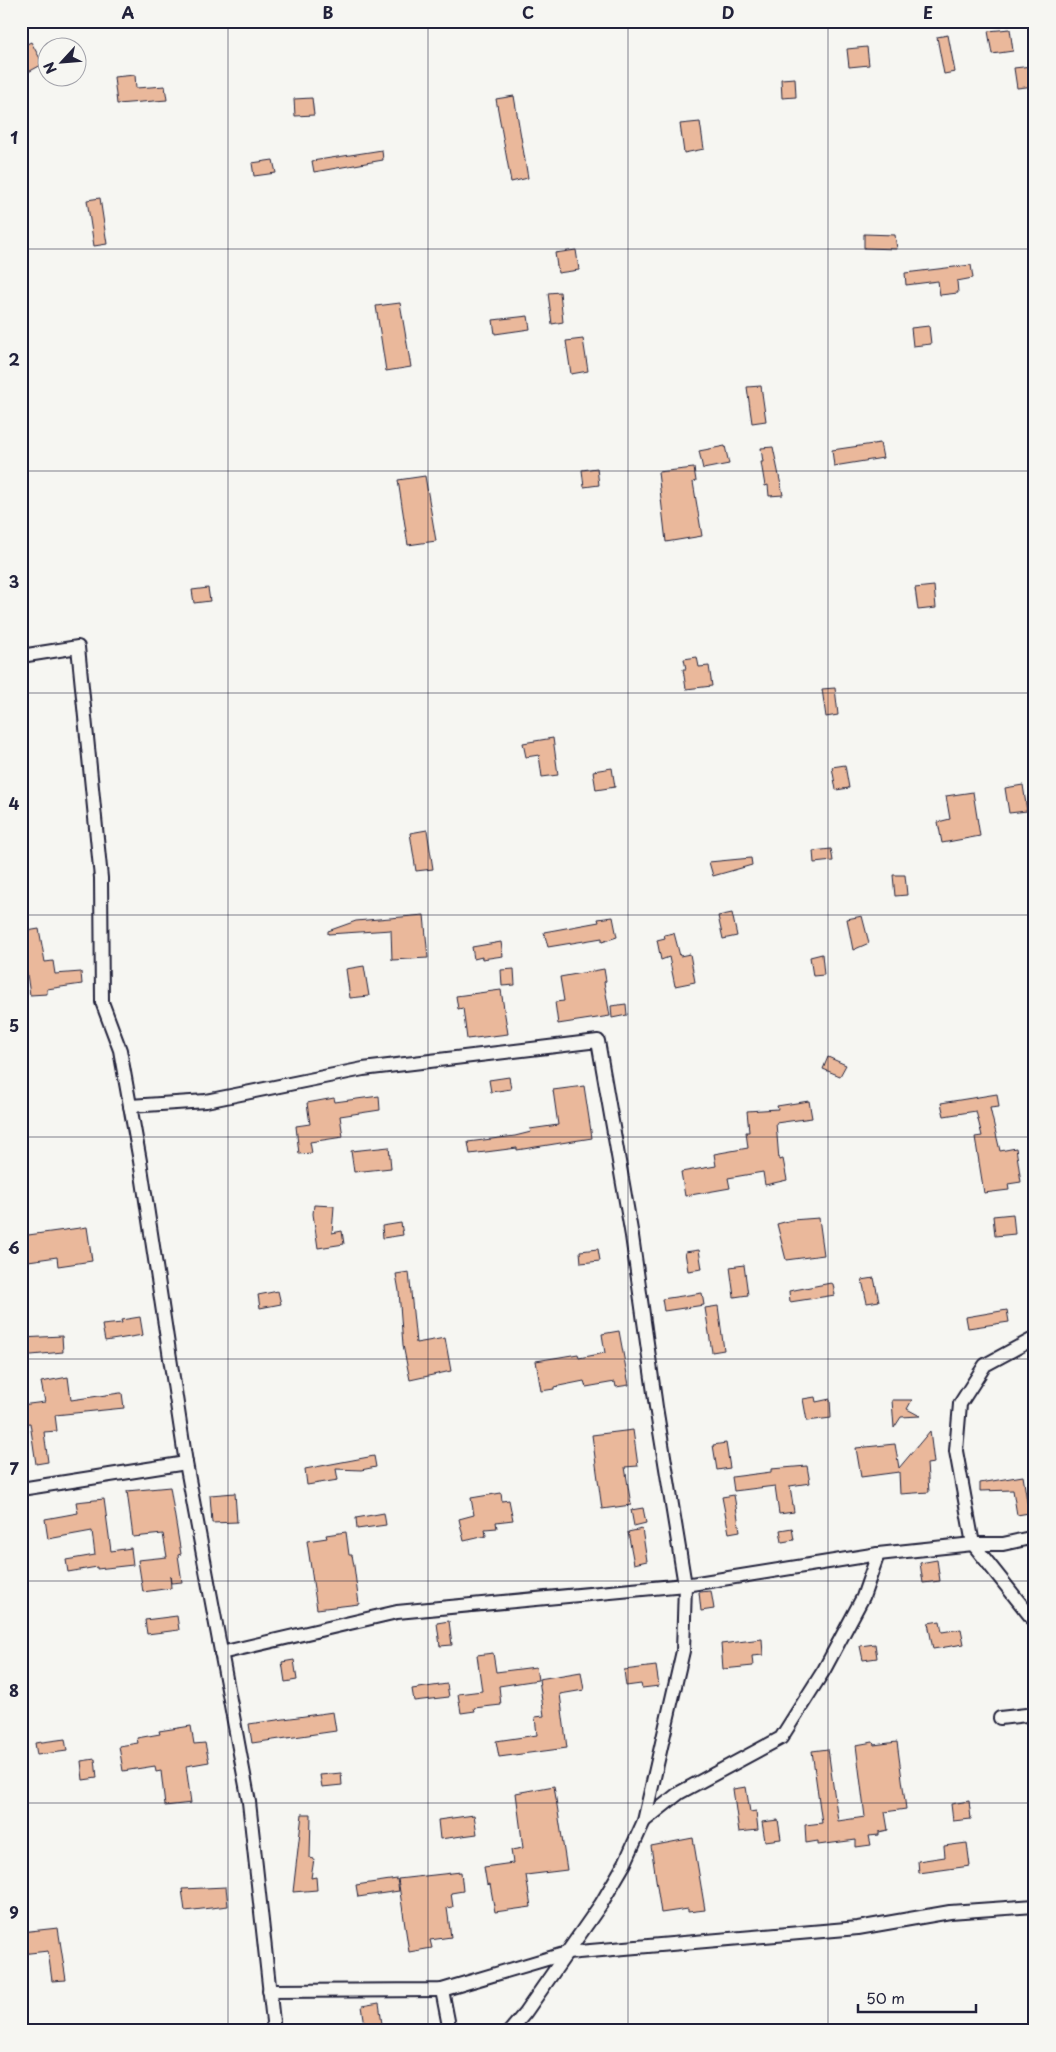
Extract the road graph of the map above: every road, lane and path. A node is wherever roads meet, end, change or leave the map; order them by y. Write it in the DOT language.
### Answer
graph roads {
  1 [pos="21,656"];
  2 [pos="130,1106"];
  3 [pos="1035,1338"];
  4 [pos="186,1463"];
  5 [pos="21,1489"];
  6 [pos="1035,1537"];
  7 [pos="973,1544"];
  8 [pos="878,1554"];
  9 [pos="685,1585"];
  10 [pos="1035,1622"];
  11 [pos="221,1653"];
  12 [pos="1035,1714"];
  13 [pos="1000,1718"];
  14 [pos="644,1821"];
  15 [pos="1035,1906"];
  16 [pos="567,1954"];
  17 [pos="269,1990"];
  18 [pos="442,1990"];
  19 [pos="274,2031"];
  20 [pos="450,2031"];
  21 [pos="510,2031"];
  1 -- 2 [label="street"];
  2 -- 4 [label="street"];
  2 -- 9 [label="street"];
  3 -- 7 [label="street"];
  4 -- 5 [label="street"];
  4 -- 11 [label="street"];
  6 -- 7 [label="street"];
  7 -- 8 [label="street"];
  7 -- 10 [label="street"];
  8 -- 9 [label="street"];
  8 -- 14 [label="street"];
  9 -- 11 [label="street"];
  9 -- 14 [label="street"];
  11 -- 17 [label="street"];
  12 -- 13 [label="street"];
  14 -- 16 [label="street"];
  15 -- 16 [label="street"];
  16 -- 18 [label="street"];
  16 -- 21 [label="street"];
  17 -- 18 [label="street"];
  17 -- 19 [label="street"];
  18 -- 20 [label="street"];
}
